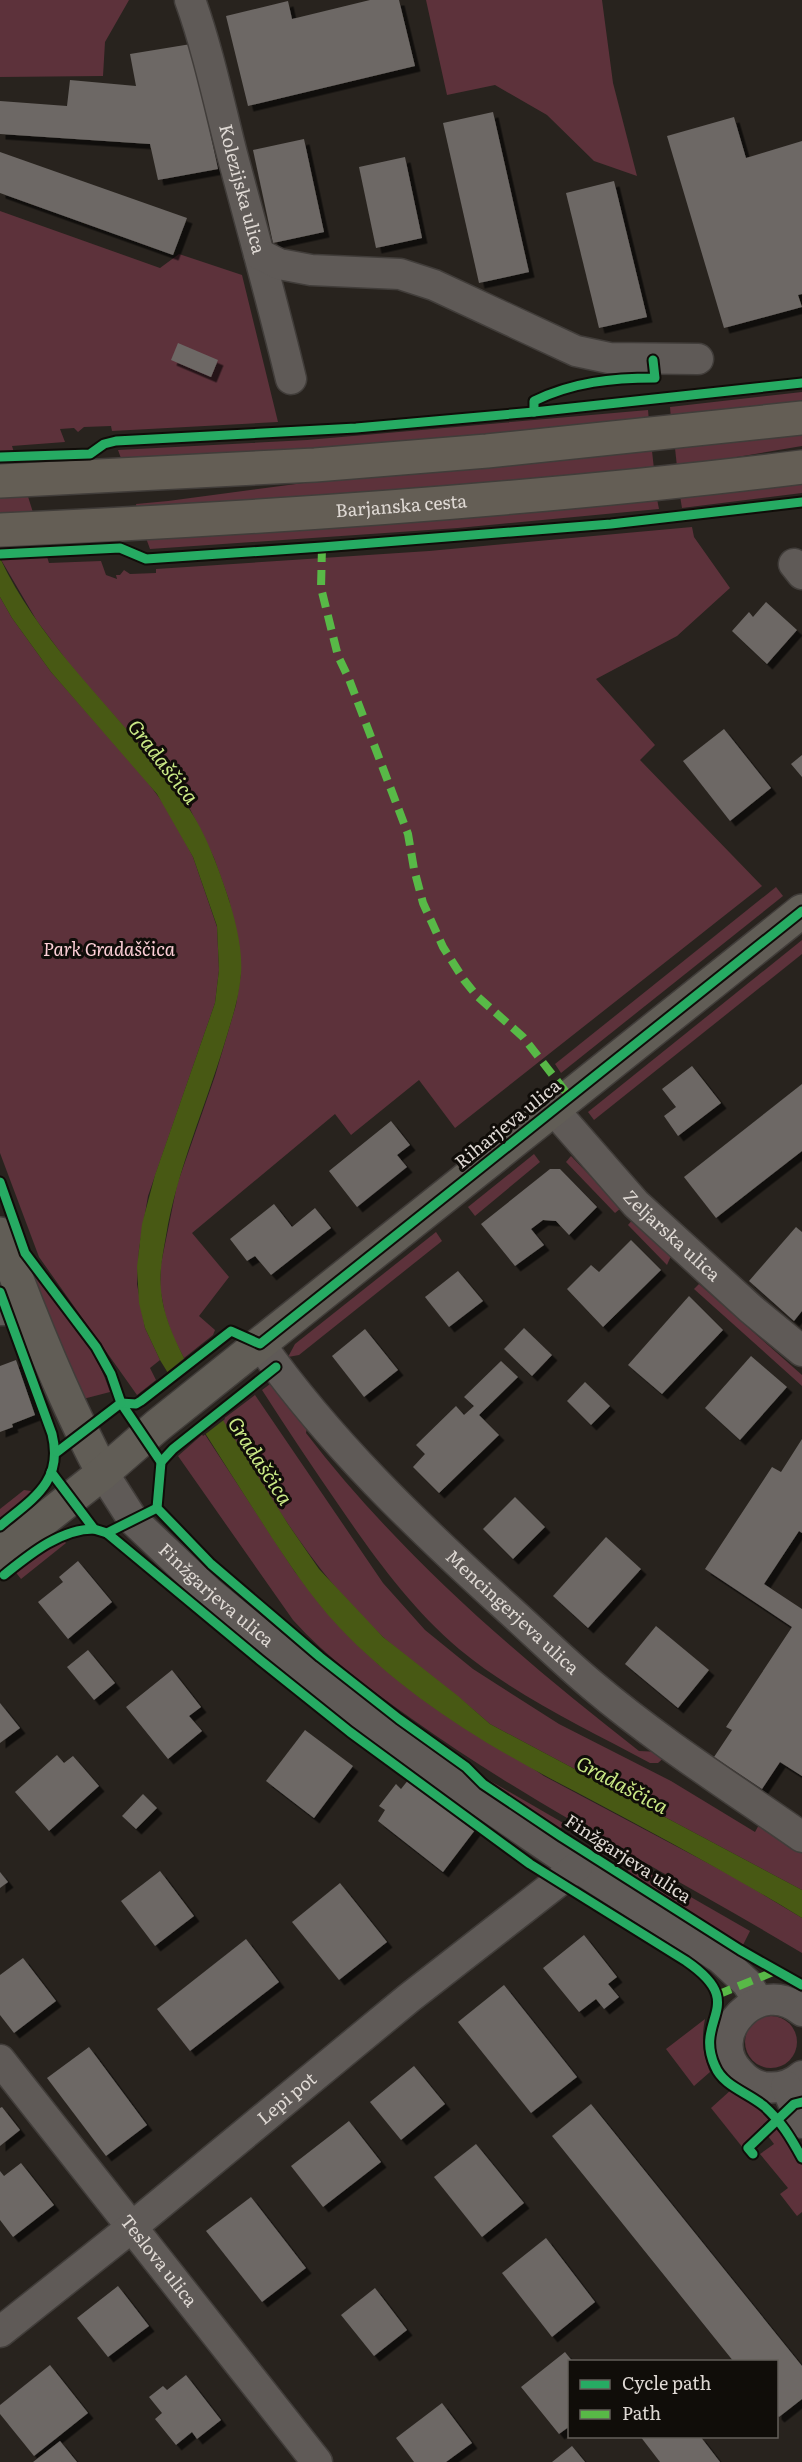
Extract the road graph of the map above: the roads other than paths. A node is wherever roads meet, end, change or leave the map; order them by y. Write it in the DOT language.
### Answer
graph roads {
  1 [pos="190,0"];
  2 [pos="260,254"];
  3 [pos="698,359"];
  4 [pos="291,379"];
  5 [pos="802,418"];
  6 [pos="802,467"];
  7 [pos="0,481"];
  8 [pos="0,530"];
  9 [pos="802,911"];
  10 [pos="553,1109"];
  11 [pos="0,1234"];
  12 [pos="14,1310"];
  13 [pos="260,1344"];
  14 [pos="802,1351"];
  15 [pos="102,1473"];
  16 [pos="0,1554"];
  17 [pos="802,1837"];
  18 [pos="578,1867"];
  19 [pos="758,2001"];
  20 [pos="802,2011"];
  21 [pos="0,2060"];
  22 [pos="794,2081"];
  23 [pos="802,2123"];
  24 [pos="132,2227"];
  25 [pos="0,2332"];
  26 [pos="316,2462"];
  1 -- 2 [label="street, Kolezijska ulica"];
  2 -- 3 [label="street"];
  2 -- 4 [label="street, Kolezijska ulica"];
  5 -- 7 [label="main road"];
  6 -- 8 [label="main road, Barjanska cesta"];
  9 -- 10 [label="street, Riharjeva ulica"];
  10 -- 13 [label="street, Riharjeva ulica"];
  10 -- 14 [label="street, Zeljarska ulica"];
  11 -- 12 [label="street, Finžgarjeva ulica"];
  12 -- 15 [label="street, Finžgarjeva ulica"];
  13 -- 15 [label="street, Riharjeva ulica"];
  13 -- 17 [label="street, Mencingerjeva ulica"];
  15 -- 16 [label="street, Riharjeva ulica"];
  15 -- 18 [label="street, Finžgarjeva ulica"];
  18 -- 19 [label="street, Finžgarjeva ulica"];
  18 -- 24 [label="street, Lepi pot"];
  19 -- 20 [label="street"];
  19 -- 22 [label="street"];
  21 -- 24 [label="street, Teslova ulica"];
  22 -- 23 [label="street"];
  24 -- 25 [label="street, Lepi pot"];
  24 -- 26 [label="street, Teslova ulica"];
}
